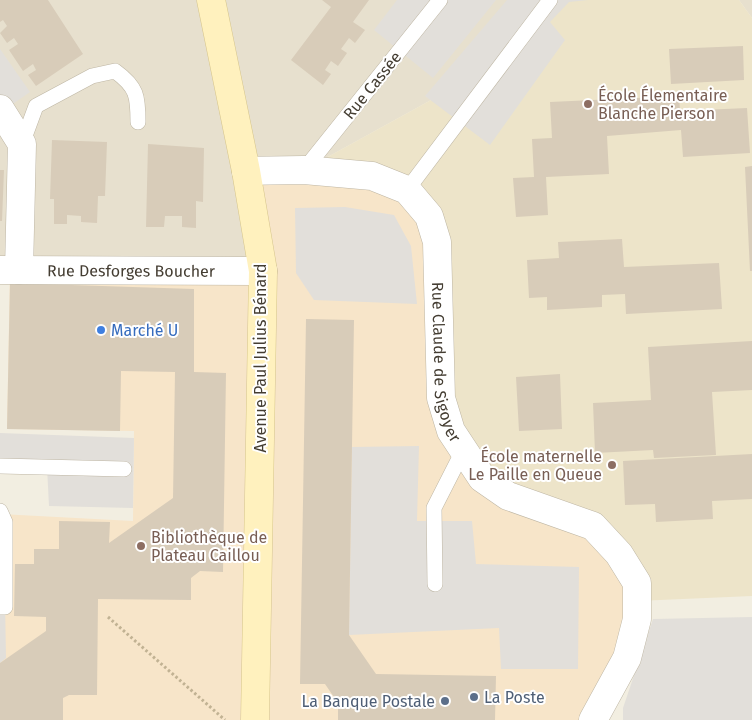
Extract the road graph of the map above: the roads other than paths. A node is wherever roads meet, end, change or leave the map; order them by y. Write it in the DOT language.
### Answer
graph roads {
  1 [pos="211,0"];
  2 [pos="440,0"];
  3 [pos="550,0"];
  4 [pos="0,109"];
  5 [pos="138,122"];
  6 [pos="22,144"];
  7 [pos="304,170"];
  8 [pos="246,171"];
  9 [pos="407,190"];
  10 [pos="10,270"];
  11 [pos="263,271"];
  12 [pos="463,451"];
  13 [pos="0,466"];
  14 [pos="124,469"];
  15 [pos="0,511"];
  16 [pos="435,584"];
  17 [pos="0,607"];
  18 [pos="255,720"];
  19 [pos="593,720"];
  1 -- 8 [label="main road, Avenue Paul Julius Bénard"];
  2 -- 7 [label="lane, Rue Cassée"];
  3 -- 9 [label="lane"];
  4 -- 6 [label="street"];
  5 -- 6 [label="lane"];
  6 -- 10 [label="street"];
  7 -- 8 [label="street, Rue Claude de Sigoyer"];
  7 -- 9 [label="street, Rue Claude de Sigoyer"];
  8 -- 11 [label="main road, Avenue Paul Julius Bénard"];
  9 -- 12 [label="street, Rue Claude de Sigoyer"];
  10 -- 11 [label="street, Rue Desforges Boucher"];
  11 -- 18 [label="main road, Avenue Paul Julius Bénard"];
  12 -- 16 [label="lane"];
  12 -- 19 [label="street, Rue Claude de Sigoyer"];
  13 -- 14 [label="lane"];
  15 -- 17 [label="lane"];
}
